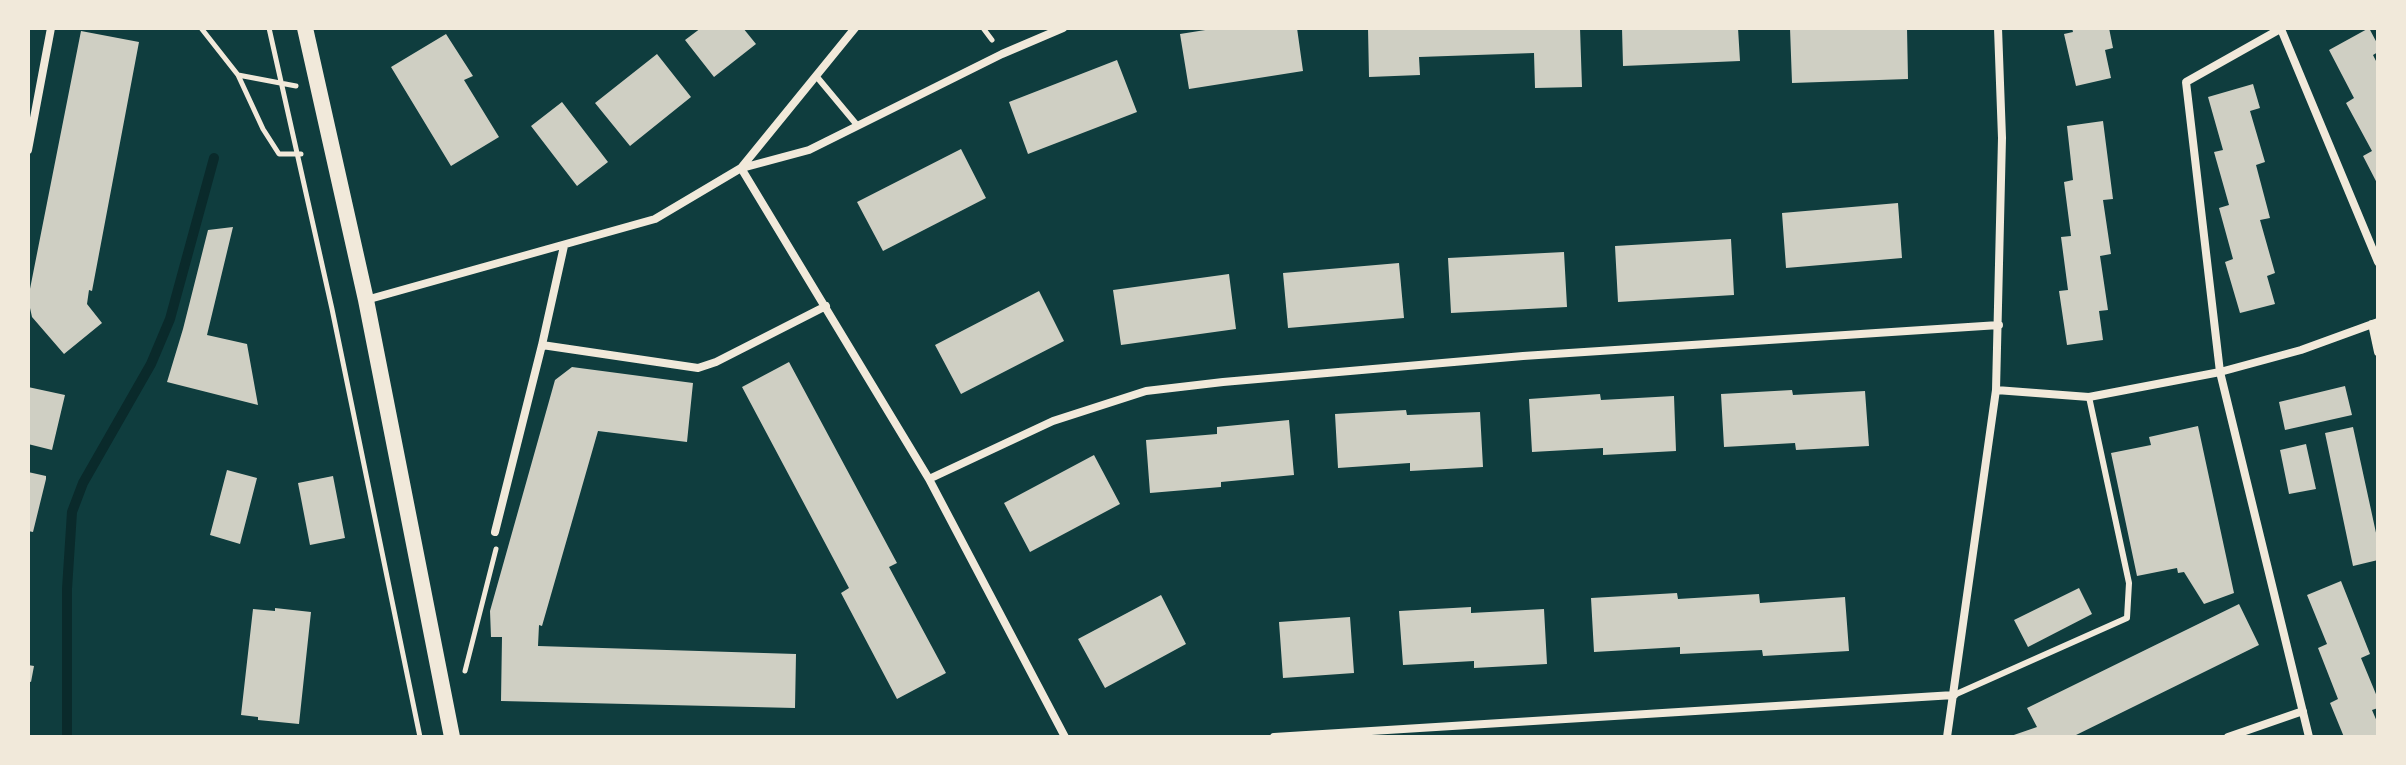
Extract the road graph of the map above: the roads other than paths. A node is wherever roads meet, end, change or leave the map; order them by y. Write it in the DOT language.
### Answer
graph roads {
  1 [pos="51,28"];
  2 [pos="305,28"];
  3 [pos="855,28"];
  4 [pos="1063,28"];
  5 [pos="1998,28"];
  6 [pos="2282,28"];
  7 [pos="817,77"];
  8 [pos="857,125"];
  9 [pos="28,150"];
  10 [pos="741,168"];
  11 [pos="564,246"];
  12 [pos="2378,262"];
  13 [pos="366,300"];
  14 [pos="826,306"];
  15 [pos="2375,323"];
  16 [pos="1999,325"];
  17 [pos="542,345"];
  18 [pos="2378,352"];
  19 [pos="2220,372"];
  20 [pos="1996,390"];
  21 [pos="2089,397"];
  22 [pos="929,479"];
  23 [pos="495,532"];
  24 [pos="1954,695"];
  25 [pos="2303,711"];
  26 [pos="452,737"];
  27 [pos="1065,737"];
  28 [pos="1274,737"];
  29 [pos="1947,737"];
  30 [pos="2228,737"];
  31 [pos="2309,737"];
  1 -- 9 [label="street"];
  2 -- 13 [label="main road"];
  3 -- 7 [label="street"];
  4 -- 8 [label="street"];
  5 -- 16 [label="street"];
  6 -- 12 [label="street"];
  6 -- 19 [label="street"];
  7 -- 8 [label="lane"];
  7 -- 10 [label="street"];
  8 -- 10 [label="street"];
  10 -- 11 [label="street"];
  10 -- 14 [label="street"];
  11 -- 13 [label="street"];
  11 -- 17 [label="street"];
  13 -- 26 [label="main road"];
  14 -- 17 [label="street"];
  14 -- 22 [label="street"];
  15 -- 18 [label="street"];
  15 -- 19 [label="street"];
  16 -- 20 [label="street"];
  16 -- 22 [label="street"];
  17 -- 23 [label="street"];
  19 -- 21 [label="street"];
  19 -- 25 [label="street"];
  20 -- 21 [label="street"];
  20 -- 24 [label="street"];
  21 -- 24 [label="lane"];
  22 -- 27 [label="street"];
  24 -- 28 [label="street"];
  24 -- 29 [label="street"];
  25 -- 30 [label="street"];
  25 -- 31 [label="street"];
}
